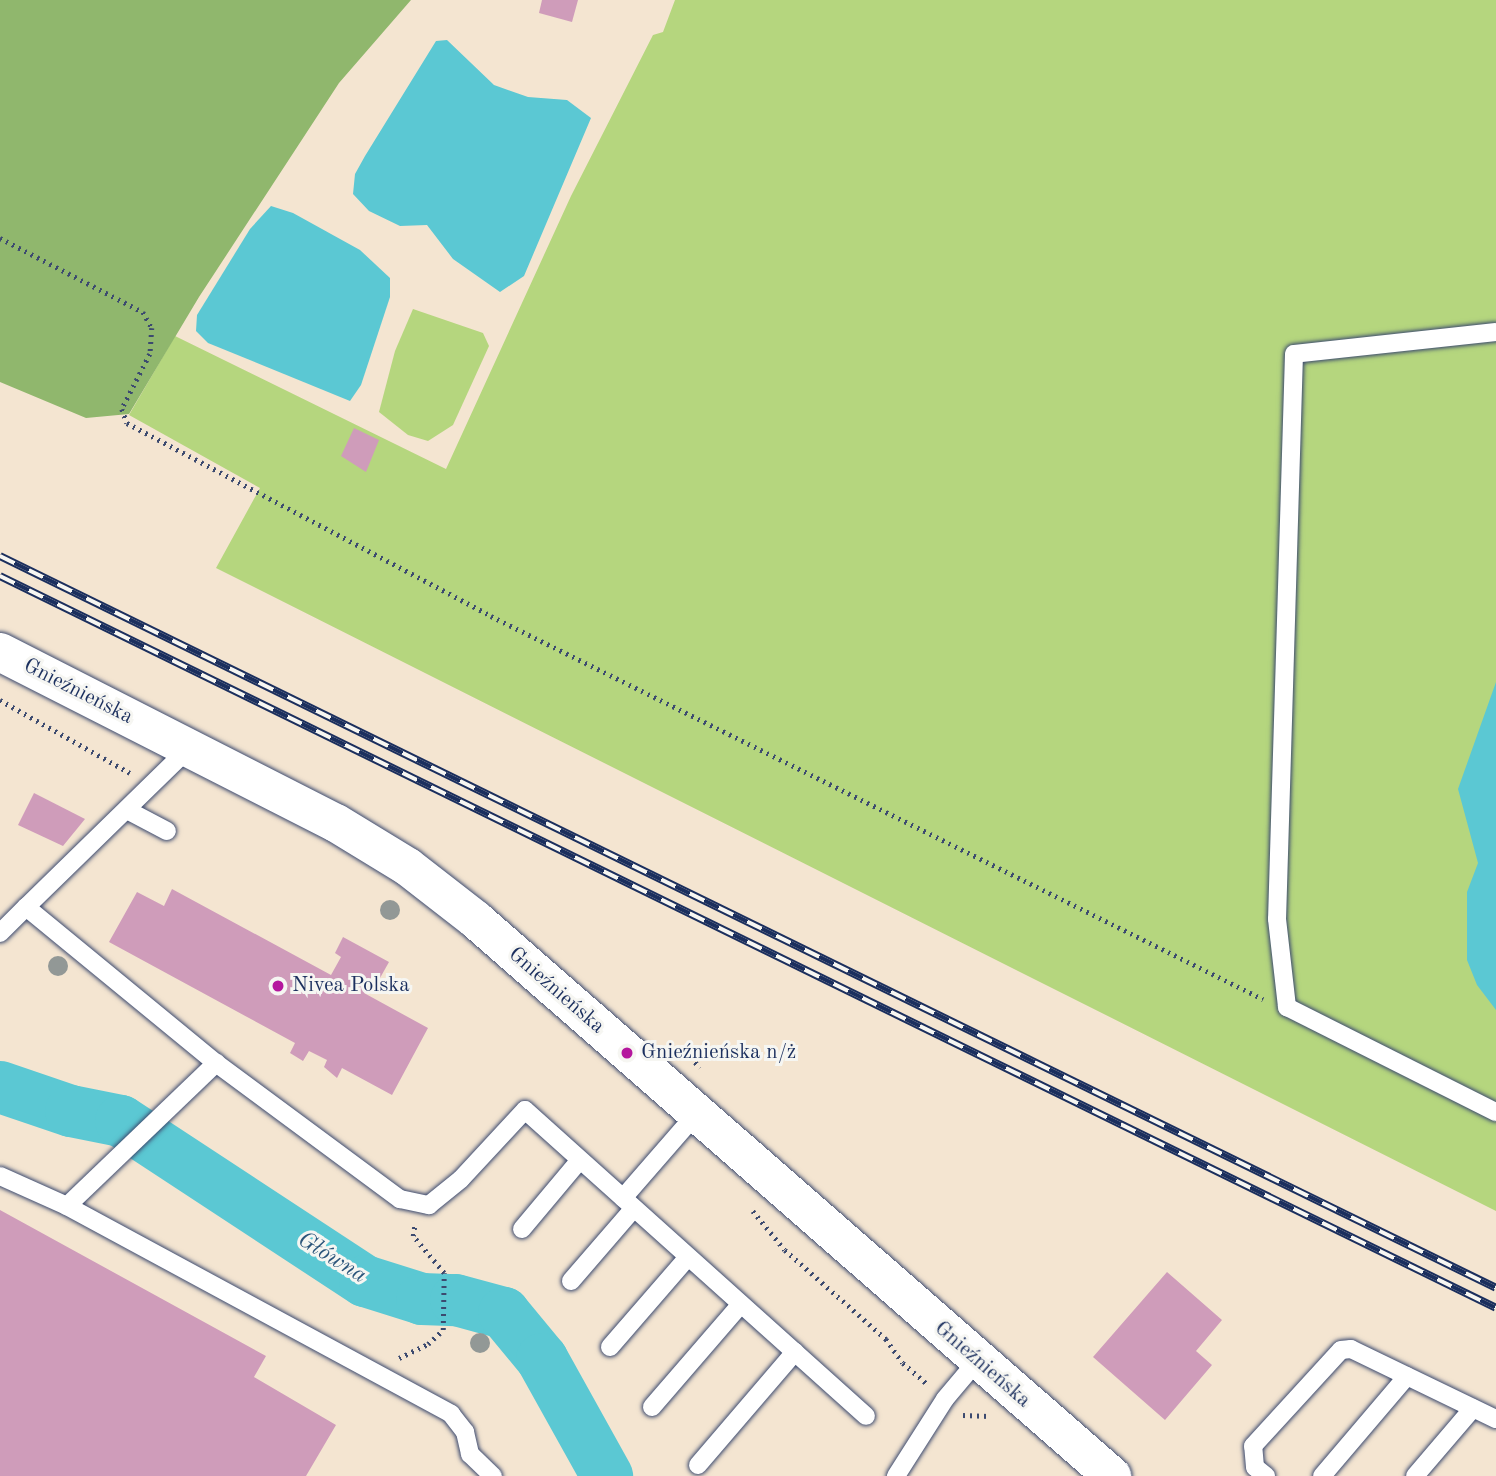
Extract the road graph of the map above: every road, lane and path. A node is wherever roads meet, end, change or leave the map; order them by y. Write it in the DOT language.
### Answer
graph roads {
  1 [pos="0,238"];
  2 [pos="1496,332"];
  3 [pos="0,652"];
  4 [pos="0,700"];
  5 [pos="188,749"];
  6 [pos="154,785"];
  7 [pos="127,810"];
  8 [pos="167,831"];
  9 [pos="26,907"];
  10 [pos="0,933"];
  11 [pos="1287,1007"];
  12 [pos="216,1063"];
  13 [pos="1496,1112"];
  14 [pos="696,1114"];
  15 [pos="580,1160"];
  16 [pos="0,1176"];
  17 [pos="745,1200"];
  18 [pos="629,1203"];
  19 [pos="67,1206"];
  20 [pos="415,1224"];
  21 [pos="522,1229"];
  22 [pos="688,1257"];
  23 [pos="571,1281"];
  24 [pos="741,1304"];
  25 [pos="610,1347"];
  26 [pos="795,1352"];
  27 [pos="390,1355"];
  28 [pos="977,1361"];
  29 [pos="1407,1376"];
  30 [pos="945,1399"];
  31 [pos="652,1407"];
  32 [pos="1473,1408"];
  33 [pos="866,1416"];
  34 [pos="999,1419"];
  35 [pos="1496,1419"];
  36 [pos="698,1465"];
  37 [pos="494,1476"];
  38 [pos="896,1476"];
  39 [pos="1112,1476"];
  40 [pos="1266,1476"];
  41 [pos="1322,1476"];
  42 [pos="1415,1476"];
  1 -- 11 [label="path"];
  2 -- 11 [label="lane"];
  3 -- 5 [label="street, Gnieźnieńska"];
  4 -- 6 [label="path"];
  5 -- 6 [label="lane"];
  5 -- 14 [label="street, Gnieźnieńska"];
  6 -- 7 [label="lane"];
  7 -- 8 [label="lane"];
  7 -- 9 [label="lane"];
  9 -- 10 [label="lane"];
  9 -- 12 [label="lane"];
  11 -- 13 [label="lane"];
  12 -- 15 [label="lane"];
  12 -- 19 [label="lane"];
  14 -- 18 [label="lane"];
  14 -- 28 [label="street, Gnieźnieńska"];
  15 -- 18 [label="lane"];
  15 -- 21 [label="lane"];
  16 -- 19 [label="lane"];
  17 -- 30 [label="path"];
  18 -- 22 [label="lane"];
  18 -- 23 [label="lane"];
  19 -- 37 [label="lane"];
  20 -- 27 [label="path"];
  22 -- 24 [label="lane"];
  22 -- 25 [label="lane"];
  24 -- 26 [label="lane"];
  24 -- 31 [label="lane"];
  26 -- 33 [label="lane"];
  26 -- 36 [label="lane"];
  28 -- 30 [label="lane"];
  28 -- 39 [label="street, Gnieźnieńska"];
  29 -- 32 [label="lane"];
  29 -- 40 [label="lane"];
  29 -- 41 [label="lane"];
  30 -- 34 [label="path"];
  30 -- 38 [label="lane"];
  32 -- 35 [label="lane"];
  32 -- 42 [label="lane"];
}
